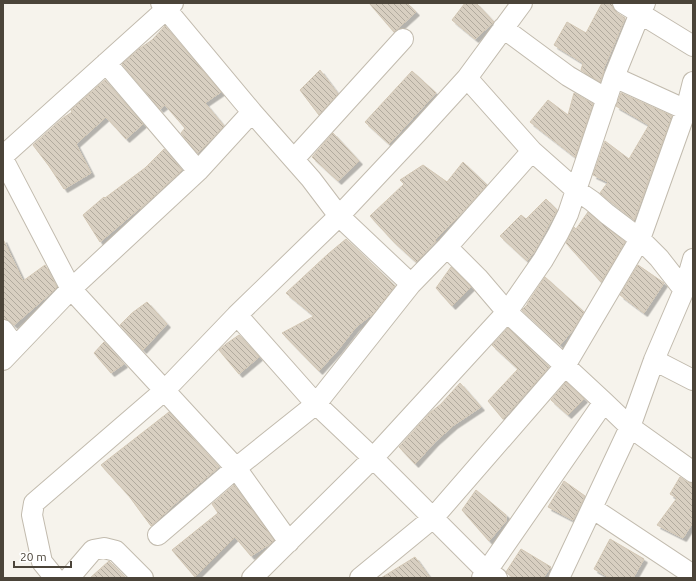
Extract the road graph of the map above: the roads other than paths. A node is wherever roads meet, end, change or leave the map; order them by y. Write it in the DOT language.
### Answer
graph roads {
  1 [pos="522,3"];
  2 [pos="623,3"];
  3 [pos="167,5"];
  4 [pos="642,8"];
  5 [pos="503,28"];
  6 [pos="403,39"];
  7 [pos="693,46"];
  8 [pos="106,63"];
  9 [pos="467,78"];
  10 [pos="614,78"];
  11 [pos="693,82"];
  12 [pos="607,98"];
  13 [pos="689,111"];
  14 [pos="252,112"];
  15 [pos="532,151"];
  16 [pos="3,158"];
  17 [pos="294,159"];
  18 [pos="198,171"];
  19 [pos="576,190"];
  20 [pos="339,216"];
  21 [pos="640,239"];
  22 [pos="447,246"];
  23 [pos="693,259"];
  24 [pos="411,284"];
  25 [pos="71,289"];
  26 [pos="686,300"];
  27 [pos="508,312"];
  28 [pos="237,315"];
  29 [pos="3,330"];
  30 [pos="9,353"];
  31 [pos="654,360"];
  32 [pos="565,366"];
  33 [pos="693,380"];
  34 [pos="165,390"];
  35 [pos="604,402"];
  36 [pos="316,404"];
  37 [pos="630,427"];
  38 [pos="373,458"];
  39 [pos="236,468"];
  40 [pos="693,472"];
  41 [pos="592,508"];
  42 [pos="433,518"];
  43 [pos="158,535"];
  44 [pos="289,542"];
  45 [pos="693,575"];
  46 [pos="489,576"];
  47 [pos="55,578"];
  48 [pos="69,578"];
  49 [pos="143,578"];
  50 [pos="252,578"];
  51 [pos="360,578"];
  52 [pos="559,578"];
  1 -- 5 [label="street"];
  2 -- 4 [label="street"];
  3 -- 8 [label="street"];
  3 -- 14 [label="street"];
  4 -- 7 [label="street"];
  4 -- 10 [label="street"];
  5 -- 9 [label="street"];
  5 -- 12 [label="street"];
  6 -- 17 [label="street"];
  8 -- 16 [label="street"];
  8 -- 18 [label="street"];
  9 -- 15 [label="street"];
  9 -- 20 [label="street"];
  10 -- 12 [label="street"];
  10 -- 13 [label="street"];
  11 -- 13 [label="street"];
  12 -- 19 [label="street"];
  13 -- 21 [label="street"];
  14 -- 17 [label="street"];
  14 -- 18 [label="street"];
  15 -- 19 [label="street"];
  15 -- 22 [label="street"];
  16 -- 25 [label="street"];
  17 -- 20 [label="street"];
  18 -- 25 [label="street"];
  19 -- 21 [label="street"];
  19 -- 27 [label="street"];
  20 -- 24 [label="street"];
  20 -- 28 [label="street"];
  21 -- 26 [label="street"];
  21 -- 32 [label="street"];
  22 -- 24 [label="street"];
  22 -- 27 [label="street"];
  23 -- 26 [label="street"];
  24 -- 36 [label="street"];
  25 -- 30 [label="street"];
  25 -- 34 [label="street"];
  26 -- 31 [label="street"];
  27 -- 32 [label="street"];
  27 -- 38 [label="street"];
  28 -- 34 [label="street"];
  28 -- 36 [label="street"];
  29 -- 30 [label="street"];
  31 -- 33 [label="street"];
  31 -- 37 [label="street"];
  32 -- 35 [label="street"];
  32 -- 42 [label="street"];
  34 -- 39 [label="street"];
  34 -- 47 [label="street"];
  35 -- 37 [label="street"];
  35 -- 46 [label="street"];
  36 -- 38 [label="street"];
  36 -- 39 [label="street"];
  37 -- 40 [label="street"];
  37 -- 41 [label="street"];
  38 -- 42 [label="street"];
  38 -- 44 [label="street"];
  39 -- 43 [label="street"];
  39 -- 44 [label="street"];
  41 -- 45 [label="street"];
  41 -- 52 [label="street"];
  42 -- 46 [label="street"];
  42 -- 51 [label="street"];
  44 -- 50 [label="street"];
  48 -- 49 [label="street"];
}
